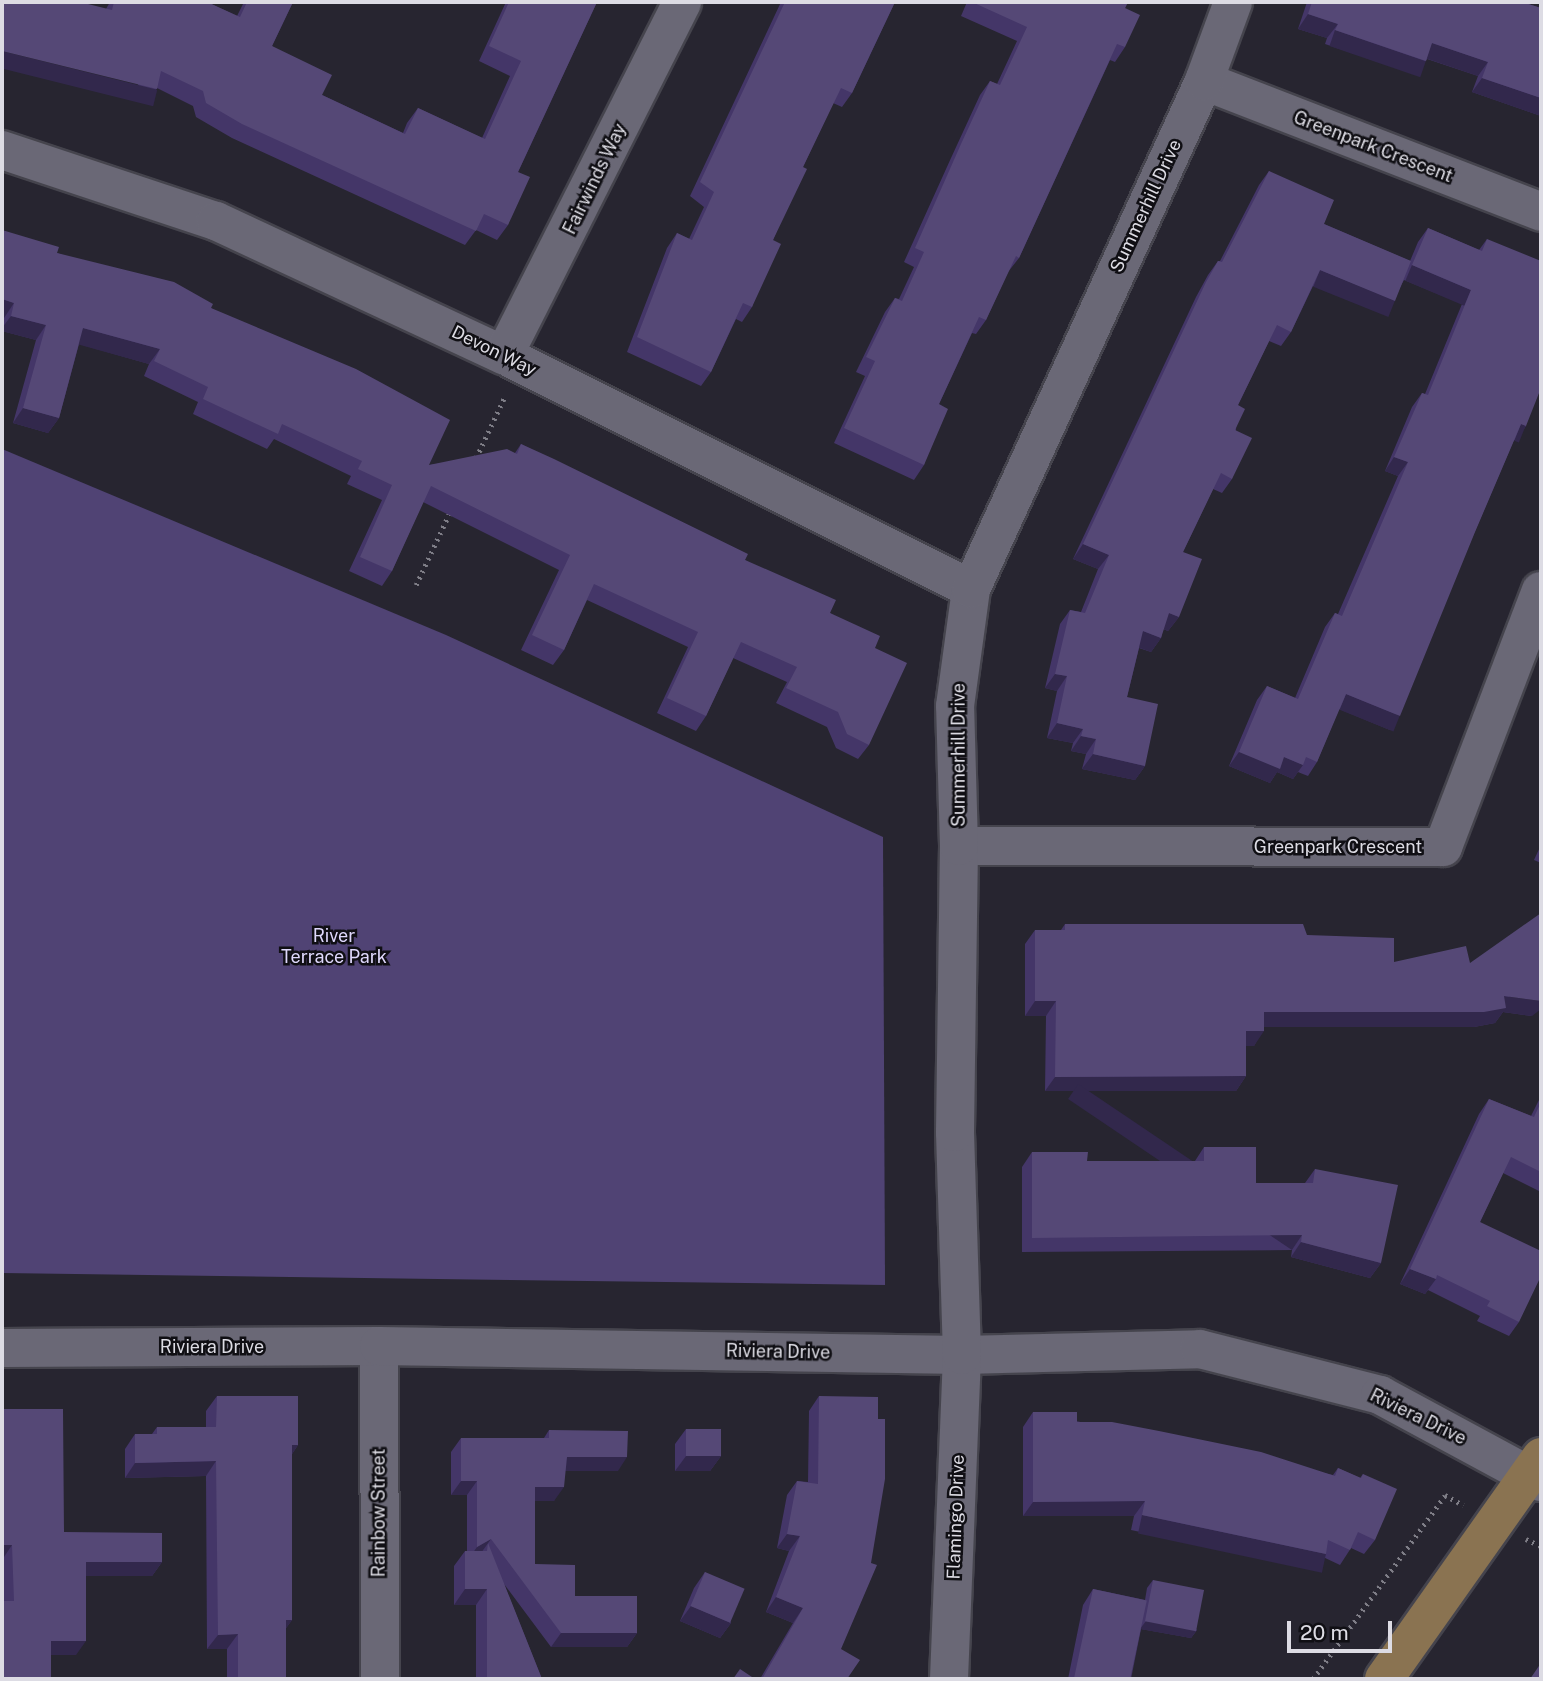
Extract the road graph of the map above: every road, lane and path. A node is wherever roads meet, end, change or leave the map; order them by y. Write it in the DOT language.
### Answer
graph roads {
  1 [pos="682,2"];
  2 [pos="1233,2"];
  3 [pos="1204,80"];
  4 [pos="2,150"];
  5 [pos="1541,212"];
  6 [pos="512,359"];
  7 [pos="474,462"];
  8 [pos="456,499"];
  9 [pos="416,585"];
  10 [pos="971,589"];
  11 [pos="1541,591"];
  12 [pos="959,846"];
  13 [pos="379,1346"];
  14 [pos="2,1348"];
  15 [pos="961,1355"];
  16 [pos="1537,1471"];
  17 [pos="380,1679"];
  18 [pos="949,1679"];
  19 [pos="1384,1679"];
  1 -- 6 [label="street, Fairwinds Way"];
  2 -- 3 [label="street, Summerhill Drive"];
  3 -- 5 [label="street, Greenpark Crescent"];
  3 -- 10 [label="street, Summerhill Drive"];
  4 -- 6 [label="street, Devon Way"];
  6 -- 7 [label="path"];
  6 -- 10 [label="street, Devon Way"];
  8 -- 9 [label="path"];
  10 -- 12 [label="street, Summerhill Drive"];
  11 -- 12 [label="street, Greenpark Crescent"];
  12 -- 15 [label="street, Summerhill Drive"];
  13 -- 14 [label="street, Riviera Drive"];
  13 -- 15 [label="street, Riviera Drive"];
  13 -- 17 [label="street, Rainbow Street"];
  15 -- 16 [label="street, Riviera Drive"];
  15 -- 18 [label="street, Flamingo Drive"];
  16 -- 19 [label="main road"];
}
